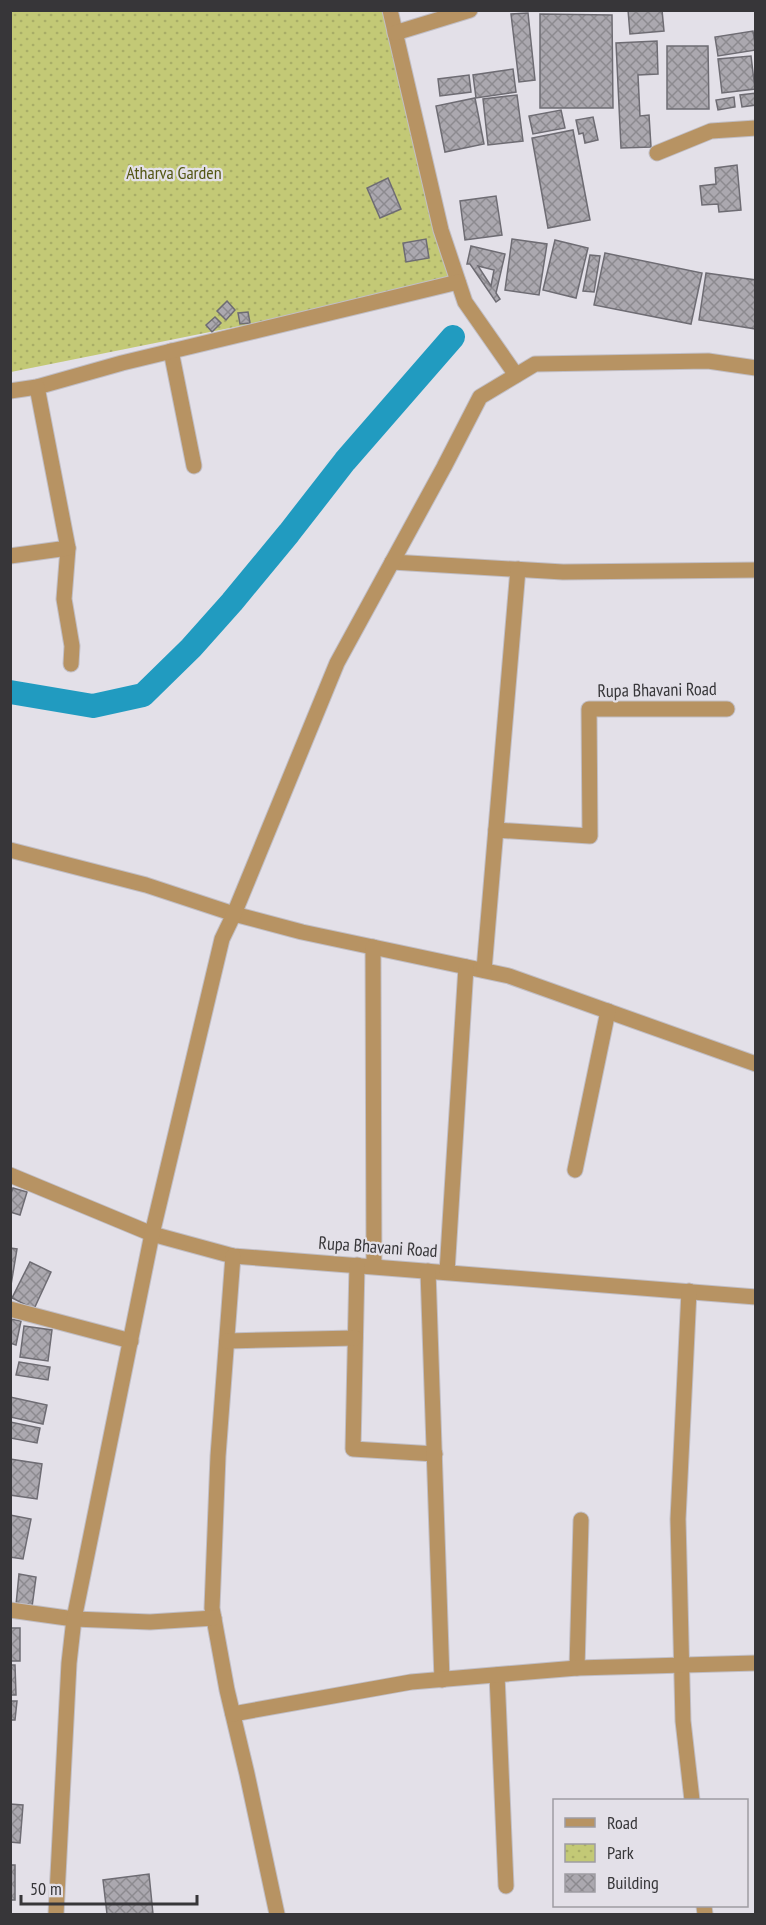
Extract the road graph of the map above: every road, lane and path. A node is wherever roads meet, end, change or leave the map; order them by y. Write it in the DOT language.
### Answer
graph roads {
  1 [pos="390,10"];
  2 [pos="470,10"];
  3 [pos="395,33"];
  4 [pos="756,128"];
  5 [pos="657,153"];
  6 [pos="458,282"];
  7 [pos="171,351"];
  8 [pos="756,368"];
  9 [pos="516,375"];
  10 [pos="37,387"];
  11 [pos="10,391"];
  12 [pos="194,466"];
  13 [pos="68,548"];
  14 [pos="10,556"];
  15 [pos="393,562"];
  16 [pos="518,569"];
  17 [pos="756,570"];
  18 [pos="71,664"];
  19 [pos="727,709"];
  20 [pos="496,830"];
  21 [pos="10,850"];
  22 [pos="234,914"];
  23 [pos="373,947"];
  24 [pos="466,967"];
  25 [pos="484,970"];
  26 [pos="608,1011"];
  27 [pos="756,1064"];
  28 [pos="575,1170"];
  29 [pos="10,1175"];
  30 [pos="152,1234"];
  31 [pos="233,1256"];
  32 [pos="357,1265"];
  33 [pos="374,1266"];
  34 [pos="428,1270"];
  35 [pos="447,1272"];
  36 [pos="689,1291"];
  37 [pos="756,1297"];
  38 [pos="10,1309"];
  39 [pos="355,1338"];
  40 [pos="131,1341"];
  41 [pos="227,1341"];
  42 [pos="435,1454"];
  43 [pos="581,1520"];
  44 [pos="10,1610"];
  45 [pos="214,1618"];
  46 [pos="74,1619"];
  47 [pos="756,1663"];
  48 [pos="682,1665"];
  49 [pos="577,1668"];
  50 [pos="497,1675"];
  51 [pos="442,1680"];
  52 [pos="233,1713"];
  53 [pos="692,1799"];
  54 [pos="506,1886"];
  55 [pos="56,1914"];
  56 [pos="277,1914"];
  1 -- 3 [label="street"];
  2 -- 3 [label="street"];
  3 -- 6 [label="street"];
  4 -- 5 [label="street"];
  6 -- 7 [label="street"];
  6 -- 9 [label="street"];
  7 -- 10 [label="street"];
  7 -- 12 [label="street"];
  8 -- 9 [label="street"];
  9 -- 15 [label="street"];
  10 -- 11 [label="street"];
  10 -- 13 [label="street"];
  13 -- 14 [label="street"];
  13 -- 18 [label="street"];
  15 -- 16 [label="street"];
  15 -- 22 [label="street"];
  16 -- 17 [label="street"];
  16 -- 20 [label="street"];
  19 -- 20 [label="street, Rupa Bhavani Road"];
  20 -- 25 [label="street"];
  21 -- 22 [label="street"];
  22 -- 23 [label="street"];
  22 -- 30 [label="street"];
  23 -- 24 [label="street"];
  23 -- 33 [label="street"];
  24 -- 25 [label="street"];
  24 -- 35 [label="street"];
  25 -- 26 [label="street"];
  26 -- 27 [label="street"];
  26 -- 28 [label="street"];
  29 -- 30 [label="street, Rupa Bhavani Road"];
  30 -- 31 [label="street, Rupa Bhavani Road"];
  30 -- 40 [label="street"];
  31 -- 32 [label="street, Rupa Bhavani Road"];
  31 -- 41 [label="street"];
  32 -- 33 [label="street, Rupa Bhavani Road"];
  32 -- 39 [label="street"];
  33 -- 34 [label="street, Rupa Bhavani Road"];
  34 -- 35 [label="street, Rupa Bhavani Road"];
  34 -- 42 [label="street"];
  35 -- 36 [label="street, Rupa Bhavani Road"];
  36 -- 37 [label="street, Rupa Bhavani Road"];
  36 -- 48 [label="street"];
  38 -- 40 [label="street"];
  39 -- 41 [label="street"];
  39 -- 42 [label="street"];
  40 -- 46 [label="street"];
  41 -- 45 [label="street"];
  42 -- 51 [label="street"];
  43 -- 49 [label="street"];
  44 -- 46 [label="street"];
  45 -- 46 [label="street"];
  45 -- 52 [label="street"];
  46 -- 55 [label="street"];
  47 -- 48 [label="street"];
  48 -- 49 [label="street"];
  48 -- 53 [label="street"];
  49 -- 50 [label="street"];
  50 -- 51 [label="street"];
  50 -- 54 [label="street"];
  51 -- 52 [label="street"];
  52 -- 56 [label="street"];
}
